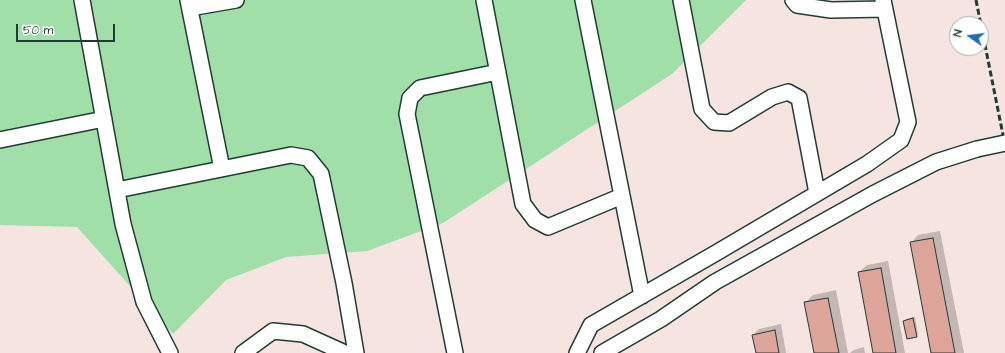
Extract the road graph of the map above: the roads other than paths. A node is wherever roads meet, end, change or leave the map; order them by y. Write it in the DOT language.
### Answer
graph roads {
  1 [pos="82,0"];
  2 [pos="236,0"];
  3 [pos="484,0"];
  4 [pos="583,0"];
  5 [pos="681,0"];
  6 [pos="792,0"];
  7 [pos="189,4"];
  8 [pos="884,4"];
  9 [pos="498,72"];
  10 [pos="104,119"];
  11 [pos="1,135"];
  12 [pos="1005,143"];
  13 [pos="222,169"];
  14 [pos="117,190"];
  15 [pos="817,194"];
  16 [pos="622,196"];
  17 [pos="642,296"];
  18 [pos="170,353"];
  19 [pos="243,353"];
  20 [pos="345,353"];
  21 [pos="356,353"];
  22 [pos="455,353"];
  23 [pos="577,353"];
  24 [pos="602,353"];
  1 -- 10 [label="street"];
  2 -- 7 [label="street"];
  3 -- 9 [label="street"];
  4 -- 16 [label="street"];
  5 -- 15 [label="street"];
  6 -- 8 [label="street"];
  7 -- 13 [label="street"];
  8 -- 15 [label="street"];
  9 -- 16 [label="street"];
  9 -- 22 [label="street"];
  10 -- 11 [label="street"];
  10 -- 14 [label="street"];
  12 -- 24 [label="street, bridge"];
  13 -- 14 [label="street"];
  13 -- 21 [label="street"];
  14 -- 18 [label="street"];
  15 -- 17 [label="street"];
  16 -- 17 [label="street"];
  17 -- 23 [label="street"];
  19 -- 20 [label="street"];
}
